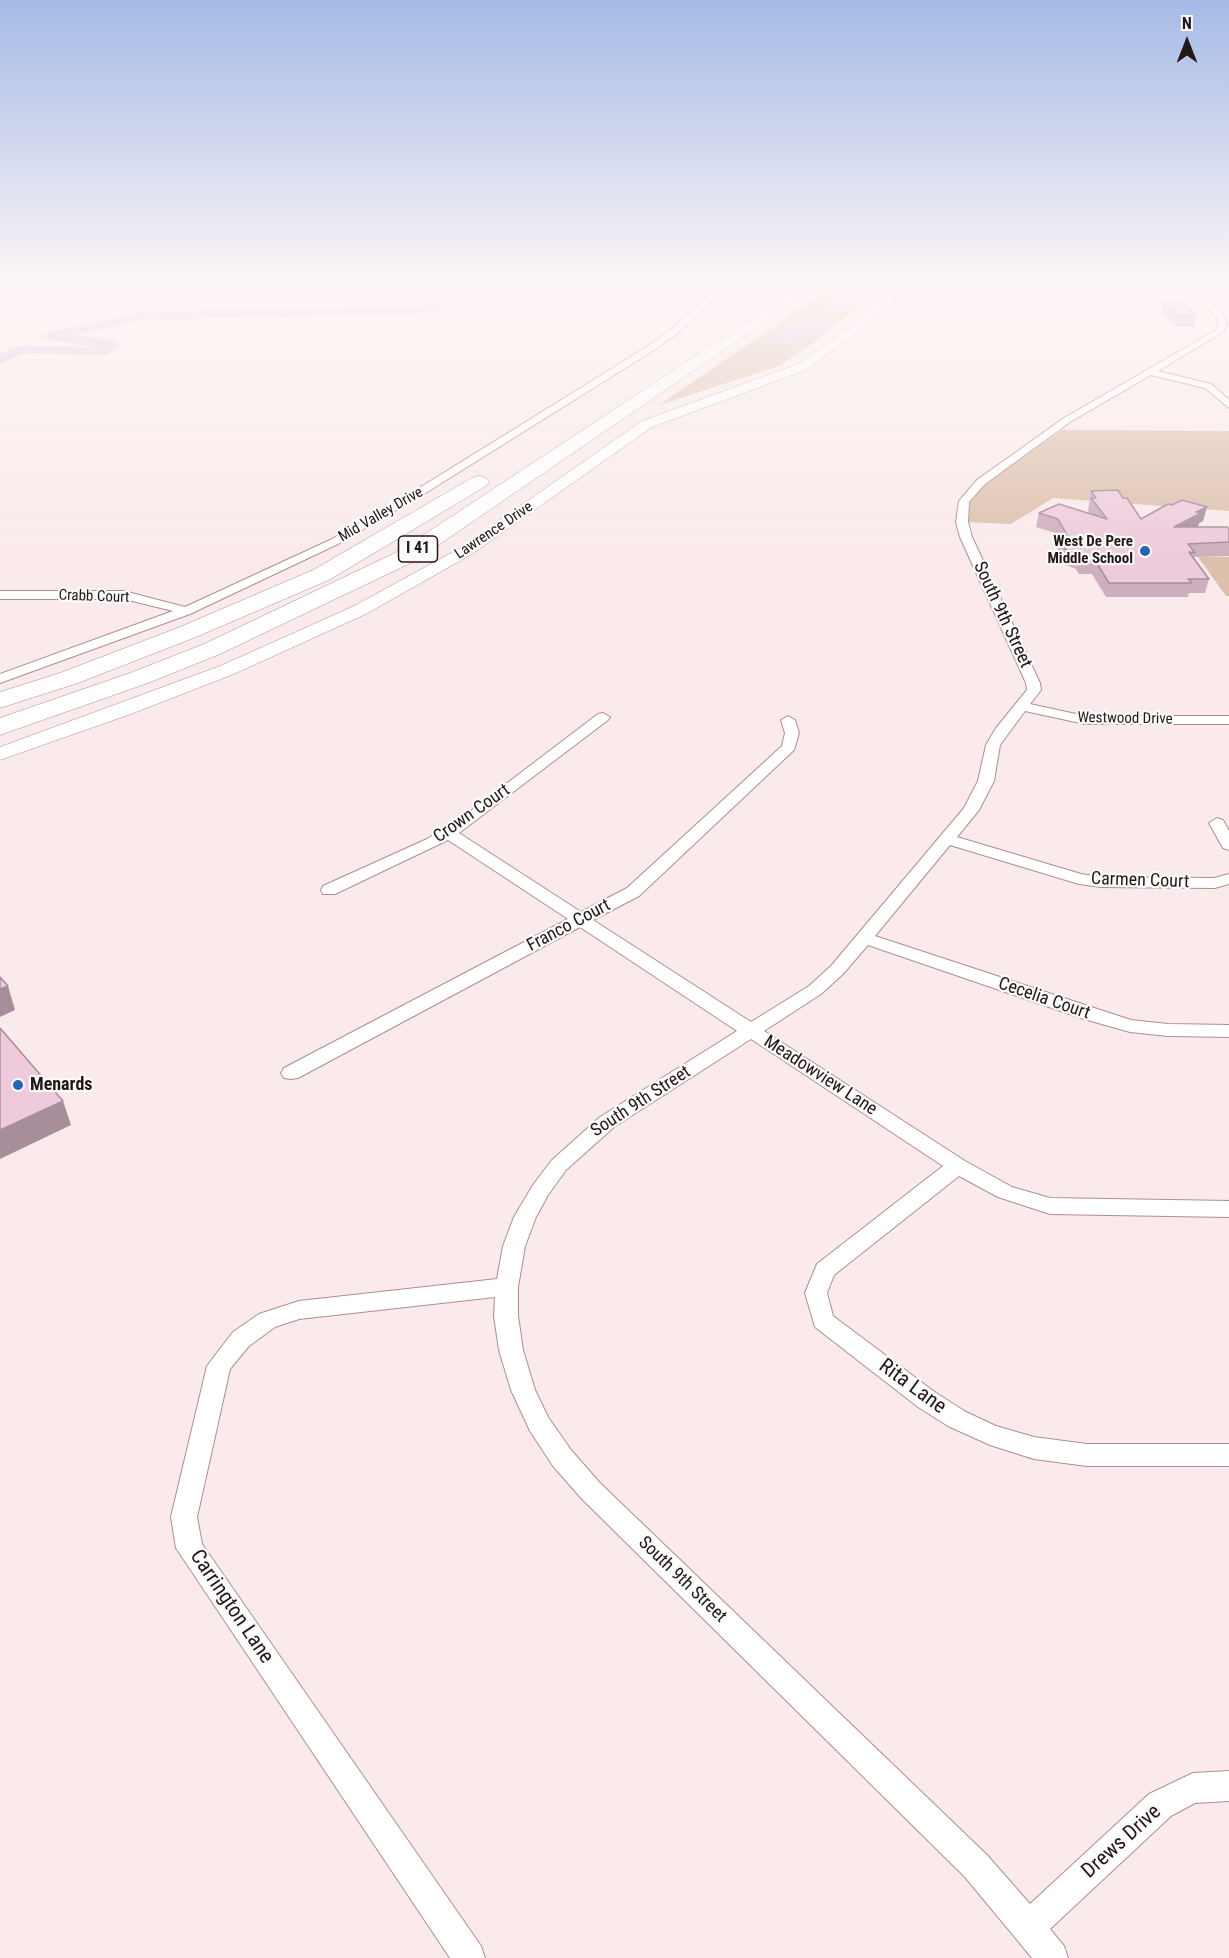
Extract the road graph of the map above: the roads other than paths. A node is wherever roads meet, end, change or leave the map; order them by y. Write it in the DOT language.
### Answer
graph roads {
  1 [pos="606,375"];
  2 [pos="649,375"];
  3 [pos="665,375"];
  4 [pos="779,375"];
  5 [pos="1144,375"];
  6 [pos="1164,375"];
  7 [pos="1229,405"];
  8 [pos="536,445"];
  9 [pos="497,470"];
  10 [pos="0,595"];
  11 [pos="186,611"];
  12 [pos="0,679"];
  13 [pos="0,700"];
  14 [pos="1022,706"];
  15 [pos="603,717"];
  16 [pos="788,720"];
  17 [pos="1229,720"];
  18 [pos="0,727"];
  19 [pos="0,754"];
  20 [pos="1217,823"];
  21 [pos="448,833"];
  22 [pos="948,839"];
  23 [pos="1229,845"];
  24 [pos="1229,879"];
  25 [pos="329,890"];
  26 [pos="581,920"];
  27 [pos="865,938"];
  28 [pos="1229,1030"];
  29 [pos="752,1031"];
  30 [pos="291,1072"];
  31 [pos="958,1166"];
  32 [pos="1229,1209"];
  33 [pos="507,1287"];
  34 [pos="1229,1455"];
  35 [pos="1229,1786"];
  36 [pos="1029,1927"];
  37 [pos="469,1958"];
  38 [pos="1052,1958"];
  1 -- 11 [label="street, Mid Valley Drive"];
  2 -- 8 [label="highway, I 41"];
  3 -- 18 [label="highway, I 41"];
  4 -- 19 [label="main road, Lawrence Drive"];
  5 -- 14 [label="street, South 9th Street"];
  6 -- 7 [label="street"];
  9 -- 13 [label="highway, I 41"];
  10 -- 11 [label="street, Crabb Court"];
  11 -- 12 [label="street, Mid Valley Drive"];
  14 -- 17 [label="street, Westwood Drive"];
  14 -- 22 [label="street, South 9th Street"];
  15 -- 21 [label="street, Crown Court"];
  16 -- 26 [label="street, Franco Court"];
  20 -- 23 [label="street"];
  21 -- 25 [label="street, Crown Court"];
  21 -- 26 [label="street, Meadowview Lane"];
  22 -- 24 [label="street, Carmen Court"];
  22 -- 27 [label="street, South 9th Street"];
  26 -- 29 [label="street, Meadowview Lane"];
  26 -- 30 [label="street, Franco Court"];
  27 -- 28 [label="street, Cecelia Court"];
  27 -- 29 [label="street, South 9th Street"];
  29 -- 31 [label="street, Meadowview Lane"];
  29 -- 33 [label="street, South 9th Street"];
  31 -- 32 [label="street, Meadowview Lane"];
  31 -- 34 [label="street, Rita Lane"];
  33 -- 36 [label="street, South 9th Street"];
  33 -- 37 [label="street, Carrington Lane"];
  35 -- 36 [label="street, Drews Drive"];
  36 -- 38 [label="street, South 9th Street"];
}
